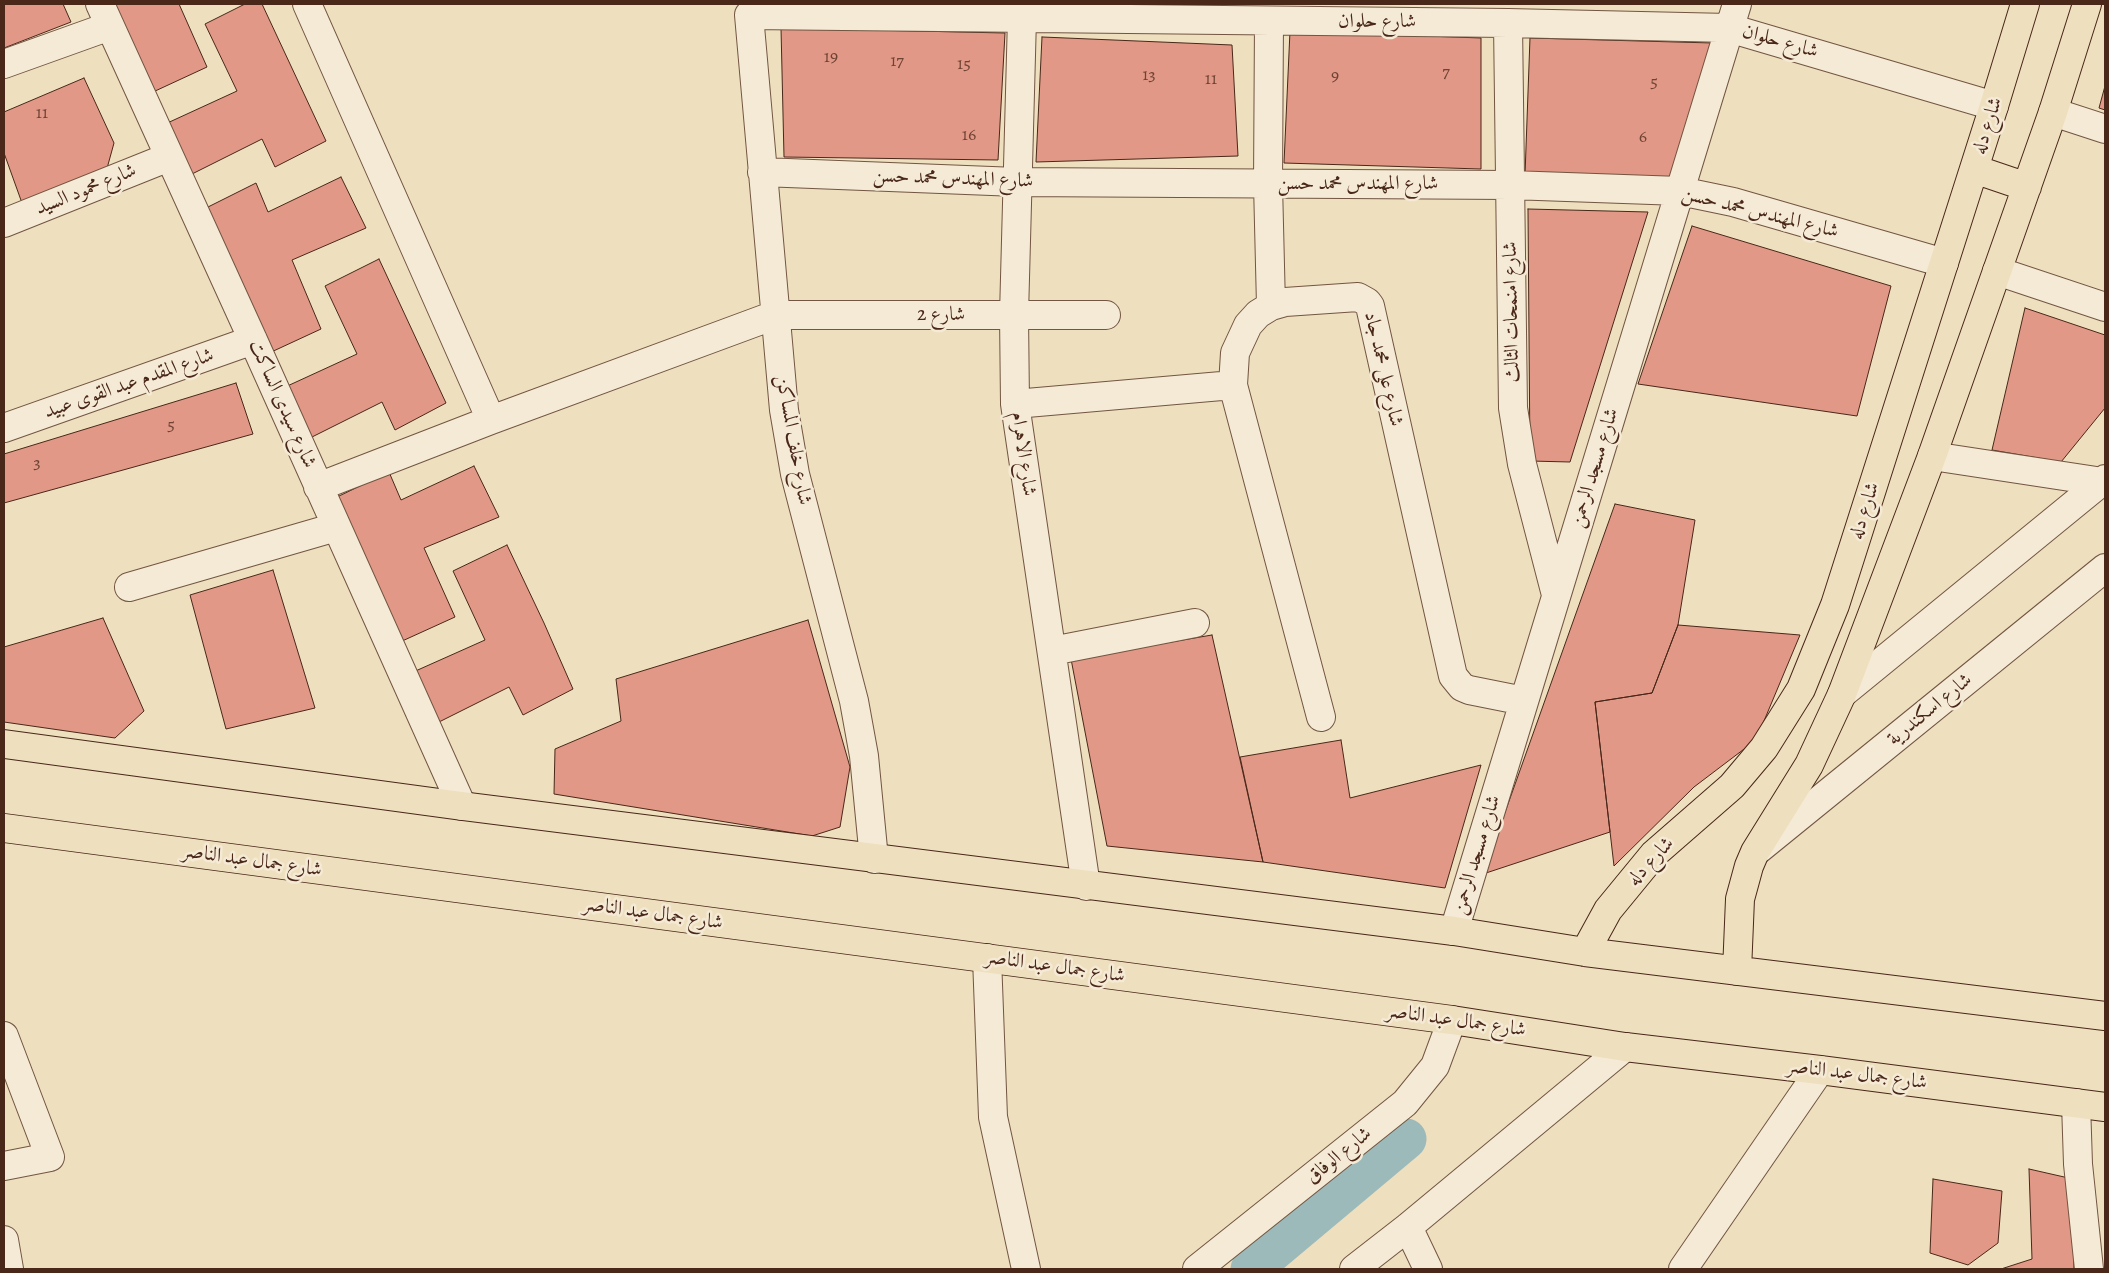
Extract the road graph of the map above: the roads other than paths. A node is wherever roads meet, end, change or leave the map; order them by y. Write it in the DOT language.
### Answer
graph roads {
  1 [pos="307,4"];
  2 [pos="2025,4"];
  3 [pos="2087,4"];
  4 [pos="744,9"];
  5 [pos="105,15"];
  6 [pos="1733,16"];
  7 [pos="1022,18"];
  8 [pos="1269,21"];
  9 [pos="1508,23"];
  10 [pos="4,64"];
  11 [pos="1994,106"];
  12 [pos="2053,112"];
  13 [pos="2105,129"];
  14 [pos="169,157"];
  15 [pos="1974,169"];
  16 [pos="762,172"];
  17 [pos="1017,182"];
  18 [pos="1268,184"];
  19 [pos="1510,185"];
  20 [pos="2026,187"];
  21 [pos="1680,191"];
  22 [pos="4,223"];
  23 [pos="1944,263"];
  24 [pos="1997,271"];
  25 [pos="1271,306"];
  26 [pos="2105,307"];
  27 [pos="775,315"];
  28 [pos="1014,315"];
  29 [pos="1106,315"];
  30 [pos="254,340"];
  31 [pos="1233,385"];
  32 [pos="1015,404"];
  33 [pos="491,420"];
  34 [pos="4,428"];
  35 [pos="1932,456"];
  36 [pos="2104,480"];
  37 [pos="318,487"];
  38 [pos="336,527"];
  39 [pos="2105,568"];
  40 [pos="129,587"];
  41 [pos="1556,595"];
  42 [pos="1195,623"];
  43 [pos="1052,651"];
  44 [pos="1842,694"];
  45 [pos="1524,701"];
  46 [pos="1321,717"];
  47 [pos="4,744"];
  48 [pos="462,806"];
  49 [pos="4,828"];
  50 [pos="1755,852"];
  51 [pos="874,859"];
  52 [pos="1086,886"];
  53 [pos="1454,931"];
  54 [pos="1585,952"];
  55 [pos="986,958"];
  56 [pos="1737,971"];
  57 [pos="2105,1016"];
  58 [pos="1452,1020"];
  59 [pos="4,1036"];
  60 [pos="1625,1046"];
  61 [pos="1820,1070"];
  62 [pos="2076,1103"];
  63 [pos="2105,1107"];
  64 [pos="4,1166"];
  65 [pos="1408,1227"];
  66 [pos="4,1240"];
  67 [pos="9,1269"];
  68 [pos="1026,1269"];
  69 [pos="1197,1269"];
  70 [pos="1354,1269"];
  71 [pos="1428,1269"];
  72 [pos="1683,1269"];
  73 [pos="2089,1269"];
  1 -- 33 [label="street"];
  2 -- 11 [label="main road, شارع دله"];
  3 -- 12 [label="main road, شارع دله"];
  4 -- 7 [label="street, شارع حلوان"];
  4 -- 16 [label="street, شارع خلف المساكن"];
  5 -- 10 [label="street"];
  5 -- 14 [label="street, شارع سيدى الساكت"];
  6 -- 9 [label="street, شارع حلوان"];
  6 -- 11 [label="street, شارع حلوان"];
  6 -- 21 [label="street, شارع مسجد الرحمن"];
  7 -- 8 [label="street, شارع حلوان"];
  7 -- 17 [label="street, شارع الاهرام"];
  8 -- 9 [label="street, شارع حلوان"];
  8 -- 18 [label="street"];
  9 -- 19 [label="street, شارع امنمحات الثالث"];
  11 -- 15 [label="main road, شارع دله"];
  12 -- 13 [label="street"];
  12 -- 20 [label="main road, شارع دله"];
  14 -- 22 [label="street, شارع محمود السيد"];
  14 -- 30 [label="street, شارع سيدى الساكت"];
  15 -- 20 [label="main road"];
  15 -- 23 [label="main road, شارع دله"];
  16 -- 17 [label="street, شارع المهندس محمد حسن"];
  16 -- 27 [label="street, شارع خلف المساكن"];
  17 -- 18 [label="street, شارع المهندس محمد حسن"];
  17 -- 28 [label="street, شارع الاهرام"];
  18 -- 19 [label="street, شارع المهندس محمد حسن"];
  18 -- 25 [label="street"];
  19 -- 21 [label="street, شارع المهندس محمد حسن"];
  19 -- 41 [label="street, شارع امنمحات الثالث"];
  20 -- 24 [label="main road, شارع دله"];
  21 -- 23 [label="street, شارع المهندس محمد حسن"];
  21 -- 41 [label="street, شارع مسجد الرحمن"];
  23 -- 54 [label="main road, شارع دله"];
  24 -- 26 [label="street"];
  24 -- 35 [label="main road, شارع دله"];
  25 -- 31 [label="street, شارع على محمد جاد"];
  25 -- 45 [label="street, شارع على محمد جاد"];
  27 -- 28 [label="street, شارع 2"];
  27 -- 33 [label="street"];
  27 -- 51 [label="street, شارع خلف المساكن"];
  28 -- 29 [label="street, شارع 2"];
  28 -- 32 [label="street, شارع الاهرام"];
  30 -- 34 [label="street, شارع المقدم عبد القوى عبيد"];
  30 -- 37 [label="street, شارع سيدى الساكت"];
  31 -- 32 [label="street"];
  31 -- 46 [label="street, شارع على محمد جاد"];
  32 -- 43 [label="street, شارع الاهرام"];
  33 -- 37 [label="street"];
  35 -- 36 [label="street"];
  35 -- 44 [label="main road, شارع دله"];
  36 -- 44 [label="street"];
  37 -- 38 [label="street, شارع سيدى الساكت"];
  38 -- 40 [label="street"];
  38 -- 48 [label="street, شارع سيدى الساكت"];
  39 -- 50 [label="street, شارع اسكندرية"];
  41 -- 45 [label="street, شارع مسجد الرحمن"];
  42 -- 43 [label="street"];
  43 -- 52 [label="street, شارع الاهرام"];
  44 -- 50 [label="main road, شارع دله"];
  45 -- 53 [label="street, شارع مسجد الرحمن"];
  47 -- 48 [label="main road"];
  48 -- 51 [label="main road"];
  49 -- 55 [label="main road, شارع جمال عبد الناصر"];
  50 -- 56 [label="main road, شارع دله"];
  51 -- 52 [label="main road"];
  52 -- 53 [label="main road"];
  53 -- 54 [label="main road"];
  54 -- 56 [label="main road"];
  55 -- 58 [label="main road, شارع جمال عبد الناصر"];
  55 -- 68 [label="street"];
  56 -- 57 [label="main road"];
  58 -- 60 [label="main road, شارع جمال عبد الناصر"];
  58 -- 69 [label="street, شارع الوفاق"];
  59 -- 64 [label="street"];
  60 -- 61 [label="main road, شارع جمال عبد الناصر"];
  60 -- 65 [label="street"];
  61 -- 62 [label="main road, شارع جمال عبد الناصر"];
  61 -- 72 [label="street"];
  62 -- 63 [label="main road, شارع جمال عبد الناصر"];
  62 -- 73 [label="street"];
  65 -- 70 [label="street"];
  65 -- 71 [label="street"];
  66 -- 67 [label="street"];
}
